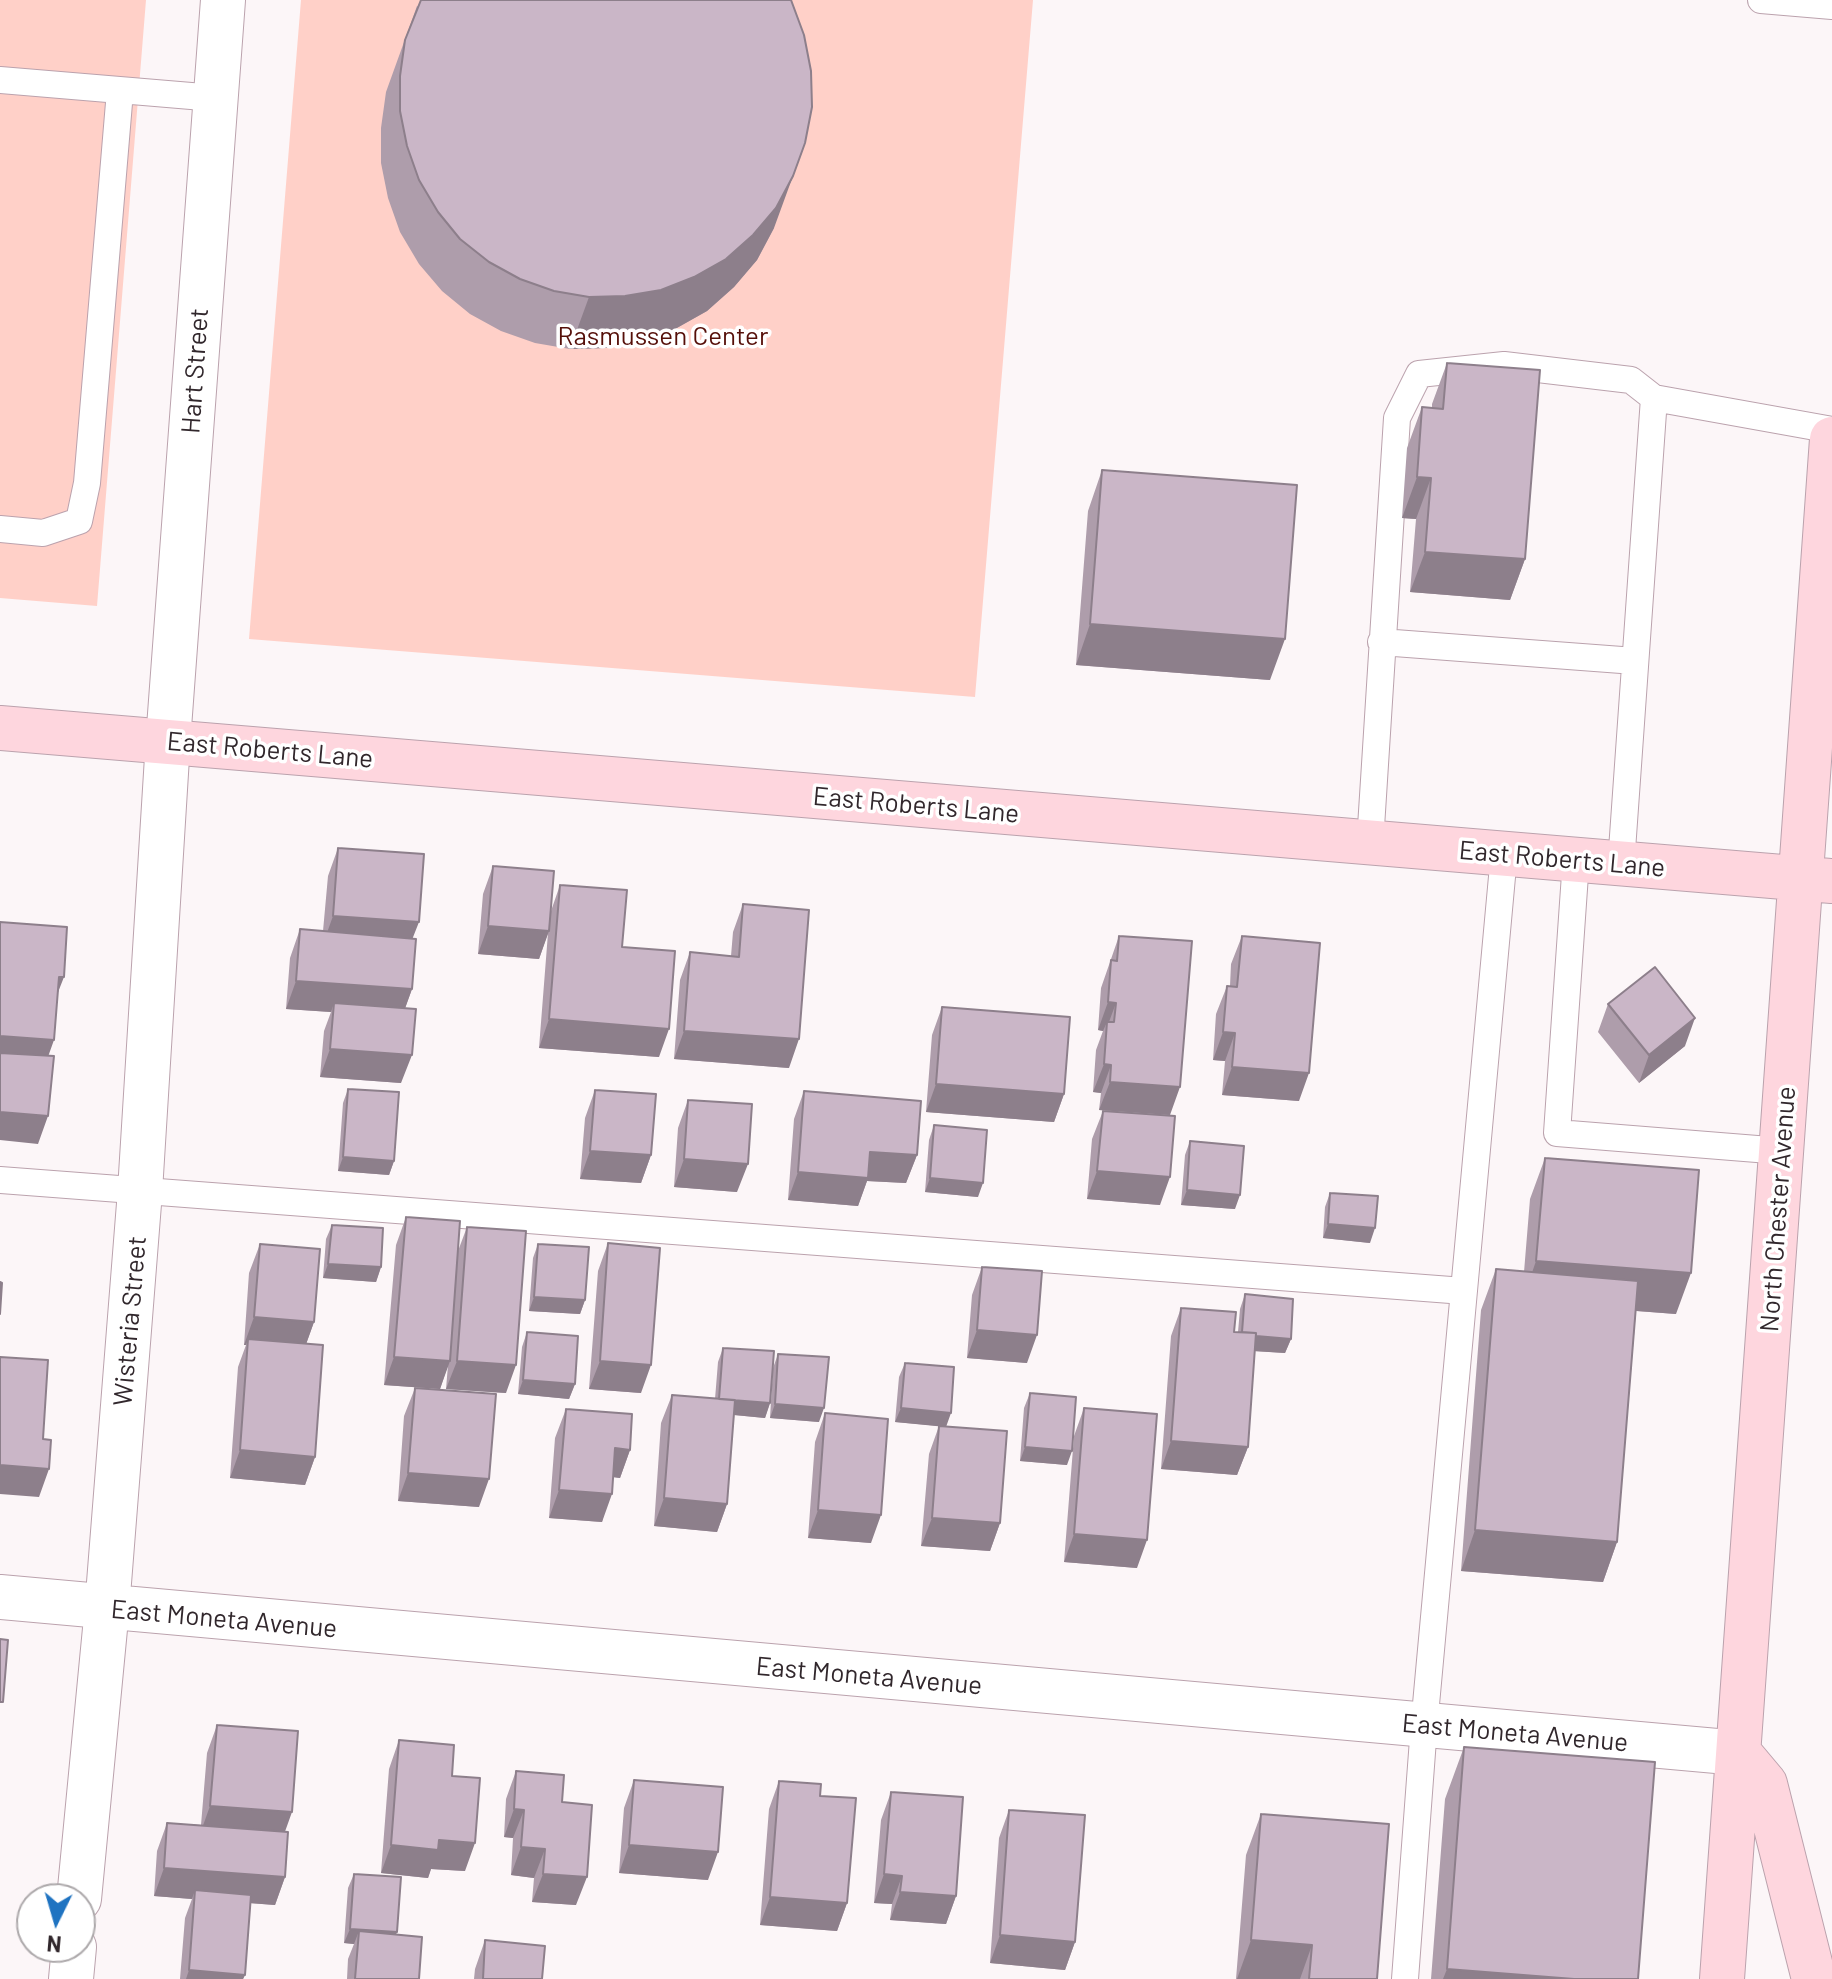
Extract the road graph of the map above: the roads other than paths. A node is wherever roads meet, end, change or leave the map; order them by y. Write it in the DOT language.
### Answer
graph roads {
  1 [pos="223,0"];
  2 [pos="1761,0"];
  3 [pos="1832,6"];
  4 [pos="0,80"];
  5 [pos="120,91"];
  6 [pos="215,98"];
  7 [pos="1654,398"];
  8 [pos="1832,430"];
  9 [pos="1832,439"];
  10 [pos="0,529"];
  11 [pos="1381,642"];
  12 [pos="1635,661"];
  13 [pos="0,728"];
  14 [pos="168,741"];
  15 [pos="1370,843"];
  16 [pos="1504,855"];
  17 [pos="1576,860"];
  18 [pos="1621,864"];
  19 [pos="1817,880"];
  20 [pos="1782,1151"];
  21 [pos="0,1180"];
  22 [pos="140,1191"];
  23 [pos="1464,1291"];
  24 [pos="0,1597"];
  25 [pos="107,1608"];
  26 [pos="1424,1726"];
  27 [pos="1739,1753"];
  28 [pos="81,1883"];
  29 [pos="1405,1979"];
  30 [pos="1722,1979"];
  31 [pos="1814,1979"];
  1 -- 6 [label="street, Hart Street"];
  2 -- 3 [label="lane"];
  4 -- 5 [label="lane"];
  5 -- 6 [label="lane"];
  5 -- 10 [label="lane"];
  6 -- 14 [label="street, Hart Street"];
  7 -- 8 [label="lane"];
  7 -- 11 [label="lane"];
  7 -- 12 [label="lane"];
  9 -- 19 [label="main road, North Chester Avenue"];
  11 -- 12 [label="lane"];
  11 -- 15 [label="lane"];
  12 -- 18 [label="lane"];
  13 -- 14 [label="main road, East Roberts Lane"];
  14 -- 15 [label="main road, East Roberts Lane"];
  14 -- 22 [label="street, Wisteria Street"];
  15 -- 16 [label="main road, East Roberts Lane"];
  16 -- 17 [label="main road, East Roberts Lane"];
  16 -- 23 [label="lane"];
  17 -- 18 [label="main road, East Roberts Lane"];
  17 -- 20 [label="lane"];
  18 -- 19 [label="main road, East Roberts Lane"];
  19 -- 20 [label="main road, North Chester Avenue"];
  20 -- 27 [label="main road, North Chester Avenue"];
  21 -- 22 [label="lane"];
  22 -- 23 [label="lane"];
  22 -- 25 [label="street, Wisteria Street"];
  23 -- 26 [label="lane"];
  24 -- 25 [label="street, East Moneta Avenue"];
  25 -- 26 [label="street, East Moneta Avenue"];
  25 -- 28 [label="street, Wisteria Street"];
  26 -- 27 [label="street, East Moneta Avenue"];
  26 -- 29 [label="lane"];
  27 -- 30 [label="main road, North Chester Avenue"];
  27 -- 31 [label="main road"];
}
